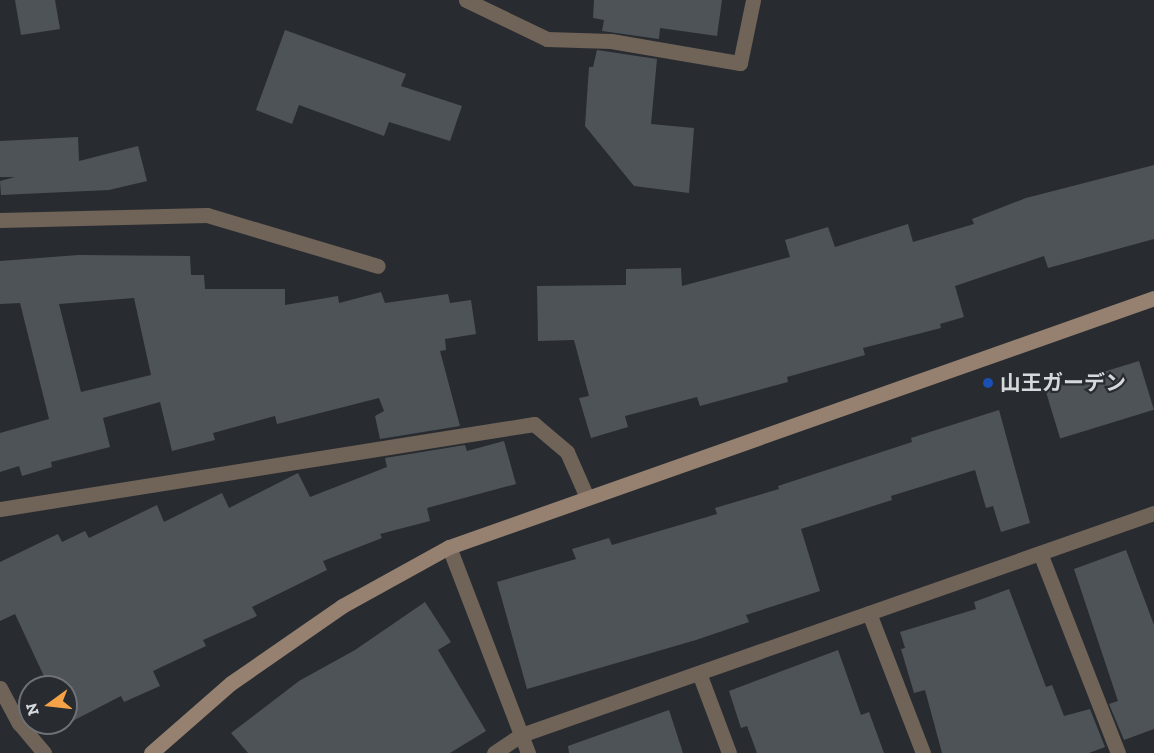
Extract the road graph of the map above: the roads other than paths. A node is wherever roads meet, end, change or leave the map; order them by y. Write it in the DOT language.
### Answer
graph roads {
  1 [pos="466,0"];
  2 [pos="753,0"];
  3 [pos="0,220"];
  4 [pos="378,266"];
  5 [pos="1154,298"];
  6 [pos="586,495"];
  7 [pos="0,509"];
  8 [pos="1154,513"];
  9 [pos="448,547"];
  10 [pos="1040,553"];
  11 [pos="869,613"];
  12 [pos="699,673"];
  13 [pos="0,688"];
  14 [pos="521,735"];
  15 [pos="44,753"];
  16 [pos="151,753"];
  17 [pos="494,753"];
  18 [pos="528,753"];
  19 [pos="729,753"];
  20 [pos="923,753"];
  21 [pos="1118,753"];
  1 -- 2 [label="street"];
  3 -- 4 [label="street"];
  5 -- 6 [label="street"];
  6 -- 7 [label="street"];
  6 -- 9 [label="street"];
  8 -- 10 [label="street"];
  9 -- 14 [label="street"];
  9 -- 16 [label="street"];
  10 -- 11 [label="street"];
  10 -- 21 [label="street"];
  11 -- 12 [label="street"];
  11 -- 20 [label="street"];
  12 -- 14 [label="street"];
  12 -- 19 [label="street"];
  13 -- 15 [label="street"];
  14 -- 17 [label="street"];
  14 -- 18 [label="street"];
}
